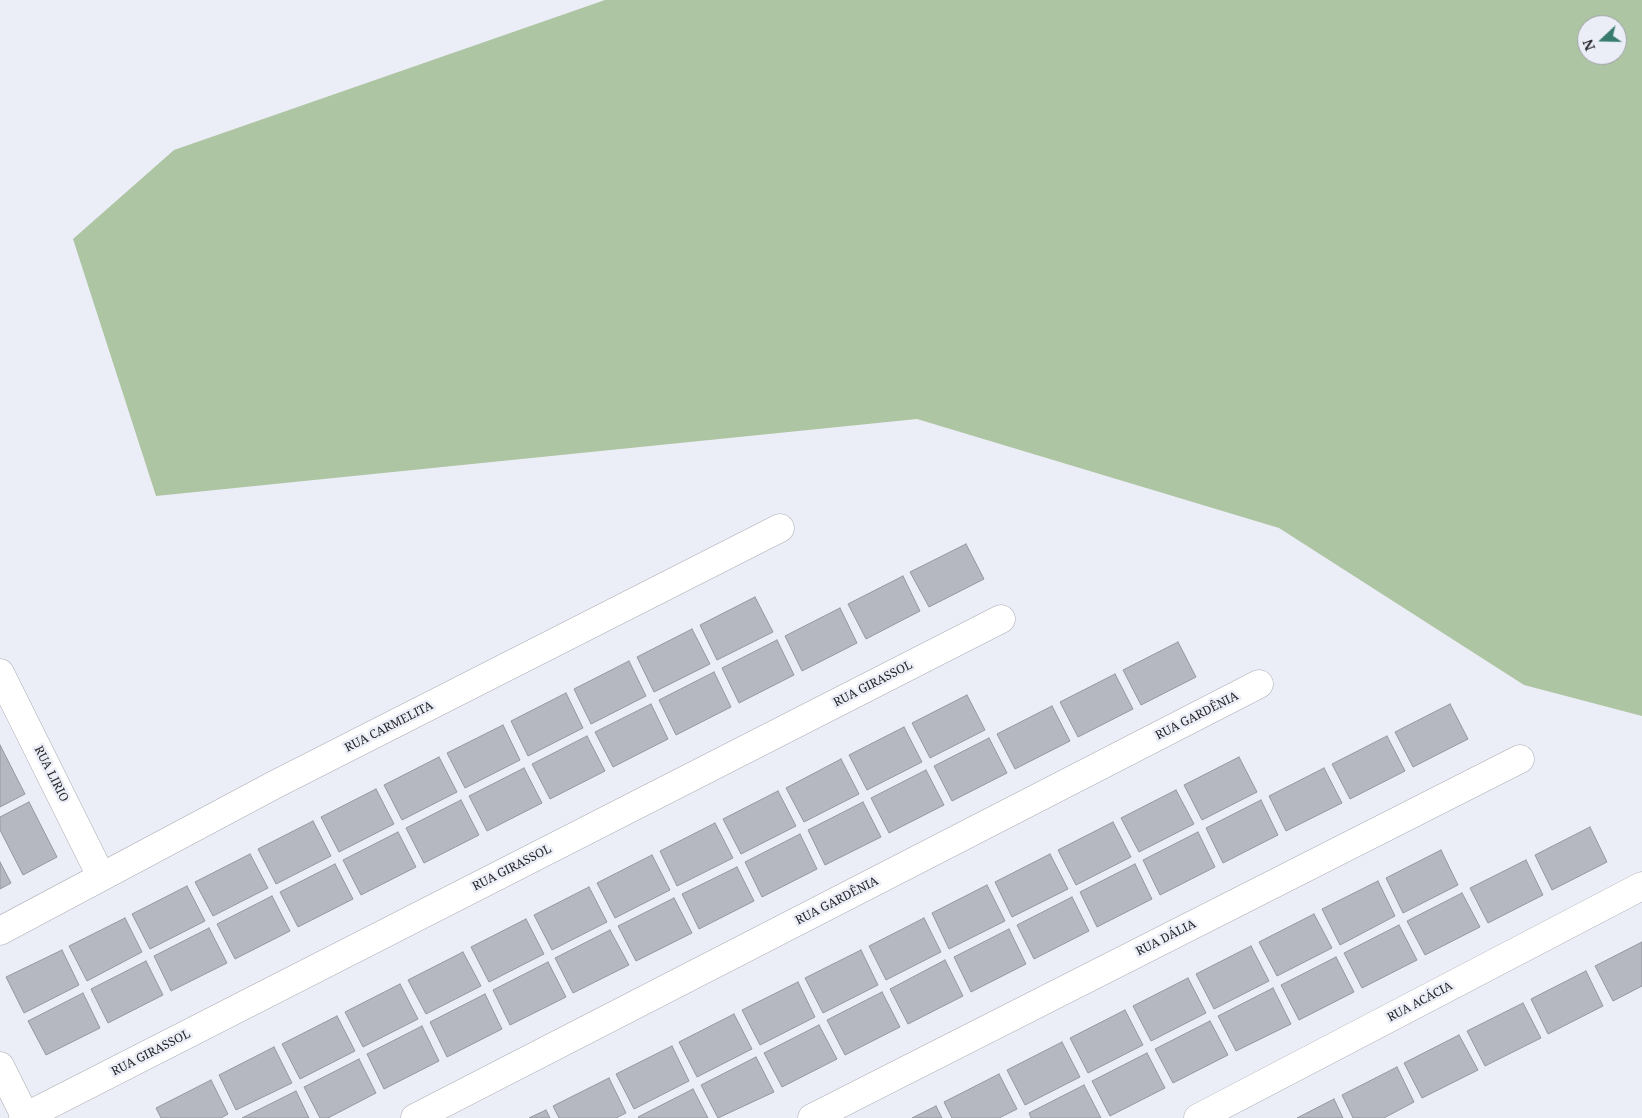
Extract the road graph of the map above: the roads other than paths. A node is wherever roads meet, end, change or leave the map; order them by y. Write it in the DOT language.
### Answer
graph roads {
  1 [pos="780,528"];
  2 [pos="1001,619"];
  3 [pos="0,673"];
  4 [pos="1259,684"];
  5 [pos="1520,759"];
  6 [pos="101,876"];
  7 [pos="1642,886"];
  8 [pos="0,931"];
  9 [pos="0,1066"];
  10 [pos="25,1118"];
  11 [pos="414,1118"];
  12 [pos="812,1118"];
  13 [pos="1198,1118"];
  1 -- 6 [label="street, RUA CARMELITA"];
  2 -- 10 [label="street, RUA GIRASSOL"];
  3 -- 6 [label="street, RUA LIRIO"];
  4 -- 11 [label="street, RUA GARDÊNIA"];
  5 -- 12 [label="street, RUA DÁLIA"];
  6 -- 8 [label="street, RUA CARMELITA"];
  7 -- 13 [label="street, RUA ACÁCIA"];
  9 -- 10 [label="street"];
}
